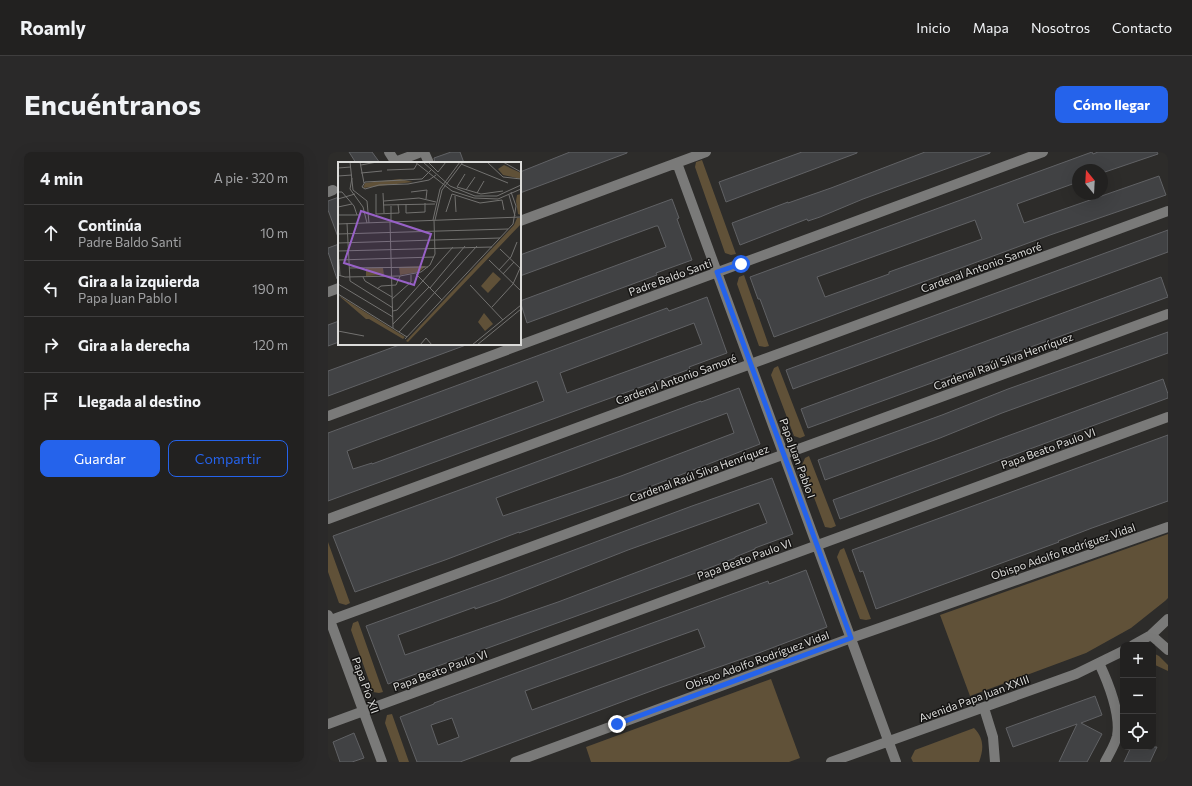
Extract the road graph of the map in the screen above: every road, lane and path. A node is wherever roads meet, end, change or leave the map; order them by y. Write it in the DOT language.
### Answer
graph roads {
  1 [pos="388,152"];
  2 [pos="423,152"];
  3 [pos="1044,152"];
  4 [pos="699,153"];
  5 [pos="395,162"];
  6 [pos="428,162"];
  7 [pos="677,163"];
  8 [pos="1168,211"];
  9 [pos="521,221"];
  10 [pos="717,272"];
  11 [pos="338,288"];
  12 [pos="328,292"];
  13 [pos="1168,314"];
  14 [pos="520,345"];
  15 [pos="521,345"];
  16 [pos="751,365"];
  17 [pos="328,416"];
  18 [pos="1168,417"];
  19 [pos="784,454"];
  20 [pos="328,519"];
  21 [pos="1168,528"];
  22 [pos="817,545"];
  23 [pos="329,619"];
  24 [pos="1168,619"];
  25 [pos="1150,635"];
  26 [pos="851,638"];
  27 [pos="1138,642"];
  28 [pos="1168,650"];
  29 [pos="1120,652"];
  30 [pos="1099,663"];
  31 [pos="984,708"];
  32 [pos="363,711"];
  33 [pos="328,724"];
  34 [pos="889,741"];
  35 [pos="382,762"];
  36 [pos="515,762"];
  37 [pos="831,762"];
  38 [pos="896,762"];
  39 [pos="995,762"];
  40 [pos="1105,762"];
  1 -- 5 [label="street"];
  2 -- 5 [label="street"];
  2 -- 6 [label="street"];
  3 -- 10 [label="street, Padre Baldo Santi"];
  4 -- 7 [label="street"];
  7 -- 9 [label="street"];
  7 -- 10 [label="street, Papa Juan Pablo I"];
  8 -- 16 [label="street, Cardenal Antonio Samoré"];
  10 -- 15 [label="street, Padre Baldo Santi"];
  10 -- 16 [label="street, Papa Juan Pablo I"];
  11 -- 12 [label="street"];
  13 -- 19 [label="street, Cardenal Raúl Silva Henríquez"];
  14 -- 17 [label="street, Padre Baldo Santi"];
  16 -- 19 [label="street, Papa Juan Pablo I"];
  16 -- 20 [label="street, Cardenal Antonio Samoré"];
  18 -- 22 [label="street, Papa Beato Paulo VI"];
  19 -- 22 [label="street, Papa Juan Pablo I"];
  19 -- 23 [label="street, Cardenal Raúl Silva Henríquez"];
  21 -- 26 [label="street, Obispo Adolfo Rodríguez Vidal"];
  22 -- 26 [label="street, Papa Juan Pablo I"];
  22 -- 32 [label="street, Papa Beato Paulo VI"];
  23 -- 32 [label="street, Papa Pío XII"];
  24 -- 25 [label="street"];
  25 -- 27 [label="street"];
  25 -- 28 [label="street"];
  26 -- 34 [label="street, Papa Juan Pablo I"];
  26 -- 36 [label="street, Obispo Adolfo Rodríguez Vidal"];
  29 -- 30 [label="street, Avenida Papa Juan XXIII"];
  30 -- 31 [label="street, Avenida Papa Juan XXIII"];
  30 -- 40 [label="street"];
  31 -- 34 [label="street, Avenida Papa Juan XXIII"];
  31 -- 39 [label="street"];
  32 -- 33 [label="street, Papa Beato Paulo VI"];
  32 -- 35 [label="street, Papa Pío XII"];
  34 -- 37 [label="street, Avenida Papa Juan XXIII"];
  34 -- 38 [label="street, Papa Juan Pablo I"];
}
